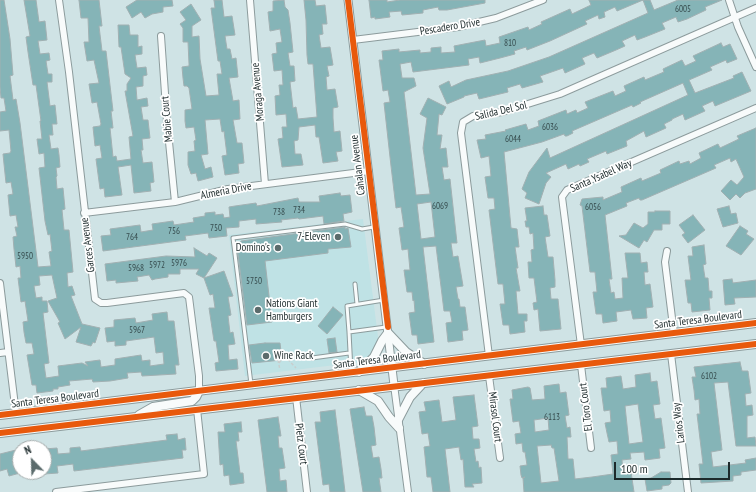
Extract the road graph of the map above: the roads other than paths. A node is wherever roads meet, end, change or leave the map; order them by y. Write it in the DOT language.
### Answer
graph roads {
  1 [pos="59,0"];
  2 [pos="250,0"];
  3 [pos="348,0"];
  4 [pos="543,0"];
  5 [pos="729,0"];
  6 [pos="756,8"];
  7 [pos="735,17"];
  8 [pos="161,36"];
  9 [pos="353,40"];
  10 [pos="756,67"];
  11 [pos="756,108"];
  12 [pos="369,171"];
  13 [pos="265,184"];
  14 [pos="175,202"];
  15 [pos="84,213"];
  16 [pos="376,227"];
  17 [pos="667,250"];
  18 [pos="0,283"];
  19 [pos="355,284"];
  20 [pos="385,300"];
  21 [pos="357,304"];
  22 [pos="756,323"];
  23 [pos="388,330"];
  24 [pos="349,332"];
  25 [pos="674,334"];
  26 [pos="756,344"];
  27 [pos="581,345"];
  28 [pos="8,352"];
  29 [pos="0,353"];
  30 [pos="349,353"];
  31 [pos="671,354"];
  32 [pos="489,356"];
  33 [pos="312,358"];
  34 [pos="424,364"];
  35 [pos="581,365"];
  36 [pos="392,368"];
  37 [pos="355,372"];
  38 [pos="489,376"];
  39 [pos="423,383"];
  40 [pos="251,385"];
  41 [pos="394,385"];
  42 [pos="359,390"];
  43 [pos="198,391"];
  44 [pos="296,397"];
  45 [pos="197,409"];
  46 [pos="16,414"];
  47 [pos="0,415"];
  48 [pos="136,416"];
  49 [pos="399,424"];
  50 [pos="0,433"];
  51 [pos="591,448"];
  52 [pos="500,458"];
  53 [pos="116,489"];
  54 [pos="56,492"];
  55 [pos="307,492"];
  56 [pos="408,492"];
  57 [pos="688,492"];
  1 -- 15 [label="street, Garces Avenue"];
  2 -- 13 [label="street, Moraga Avenue"];
  3 -- 9 [label="street, Cahalan Avenue"];
  4 -- 9 [label="street, Pescadero Drive"];
  5 -- 7 [label="street"];
  6 -- 7 [label="street, Salida Del Sol"];
  7 -- 10 [label="street"];
  7 -- 32 [label="street, Salida Del Sol"];
  8 -- 14 [label="street, Mabie Court"];
  9 -- 12 [label="street, Cahalan Avenue"];
  11 -- 27 [label="street, Santa Ysabel Way"];
  12 -- 13 [label="street, Almeria Drive"];
  12 -- 16 [label="street, Cahalan Avenue"];
  13 -- 14 [label="street, Almeria Drive"];
  14 -- 15 [label="street, Almeria Drive"];
  15 -- 43 [label="street, Garces Avenue"];
  16 -- 20 [label="street, Cahalan Avenue"];
  16 -- 40 [label="lane"];
  17 -- 25 [label="street"];
  18 -- 28 [label="street"];
  19 -- 21 [label="lane"];
  20 -- 21 [label="lane"];
  20 -- 23 [label="street, Cahalan Avenue"];
  21 -- 24 [label="lane"];
  22 -- 25 [label="main road, Santa Teresa Boulevard"];
  23 -- 24 [label="lane"];
  23 -- 34 [label="main road"];
  23 -- 36 [label="street, Cahalan Avenue"];
  23 -- 37 [label="main road"];
  24 -- 30 [label="lane"];
  25 -- 27 [label="main road, Santa Teresa Boulevard"];
  26 -- 31 [label="main road"];
  27 -- 32 [label="main road, Santa Teresa Boulevard"];
  28 -- 29 [label="street"];
  28 -- 46 [label="street"];
  30 -- 33 [label="lane"];
  30 -- 37 [label="lane"];
  31 -- 35 [label="main road"];
  31 -- 57 [label="street, Larios Way"];
  32 -- 34 [label="main road, Santa Teresa Boulevard"];
  34 -- 36 [label="main road, Santa Teresa Boulevard"];
  35 -- 38 [label="main road"];
  35 -- 51 [label="street, El Toro Court"];
  36 -- 37 [label="main road, Santa Teresa Boulevard"];
  36 -- 41 [label="street, Cahalan Avenue"];
  37 -- 40 [label="main road, Santa Teresa Boulevard"];
  38 -- 39 [label="main road"];
  38 -- 52 [label="street, Mirasol Court"];
  39 -- 41 [label="main road"];
  39 -- 49 [label="main road"];
  40 -- 43 [label="main road, Santa Teresa Boulevard"];
  41 -- 42 [label="main road"];
  41 -- 49 [label="street, Cahalan Avenue"];
  42 -- 44 [label="main road"];
  42 -- 49 [label="main road"];
  43 -- 46 [label="main road, Santa Teresa Boulevard"];
  43 -- 48 [label="main road"];
  44 -- 45 [label="main road"];
  44 -- 55 [label="street, Pietz Court"];
  45 -- 48 [label="main road"];
  45 -- 53 [label="street"];
  46 -- 47 [label="main road, Santa Teresa Boulevard"];
  48 -- 50 [label="main road"];
  49 -- 56 [label="street, Cahalan Avenue"];
  53 -- 54 [label="street"];
}
